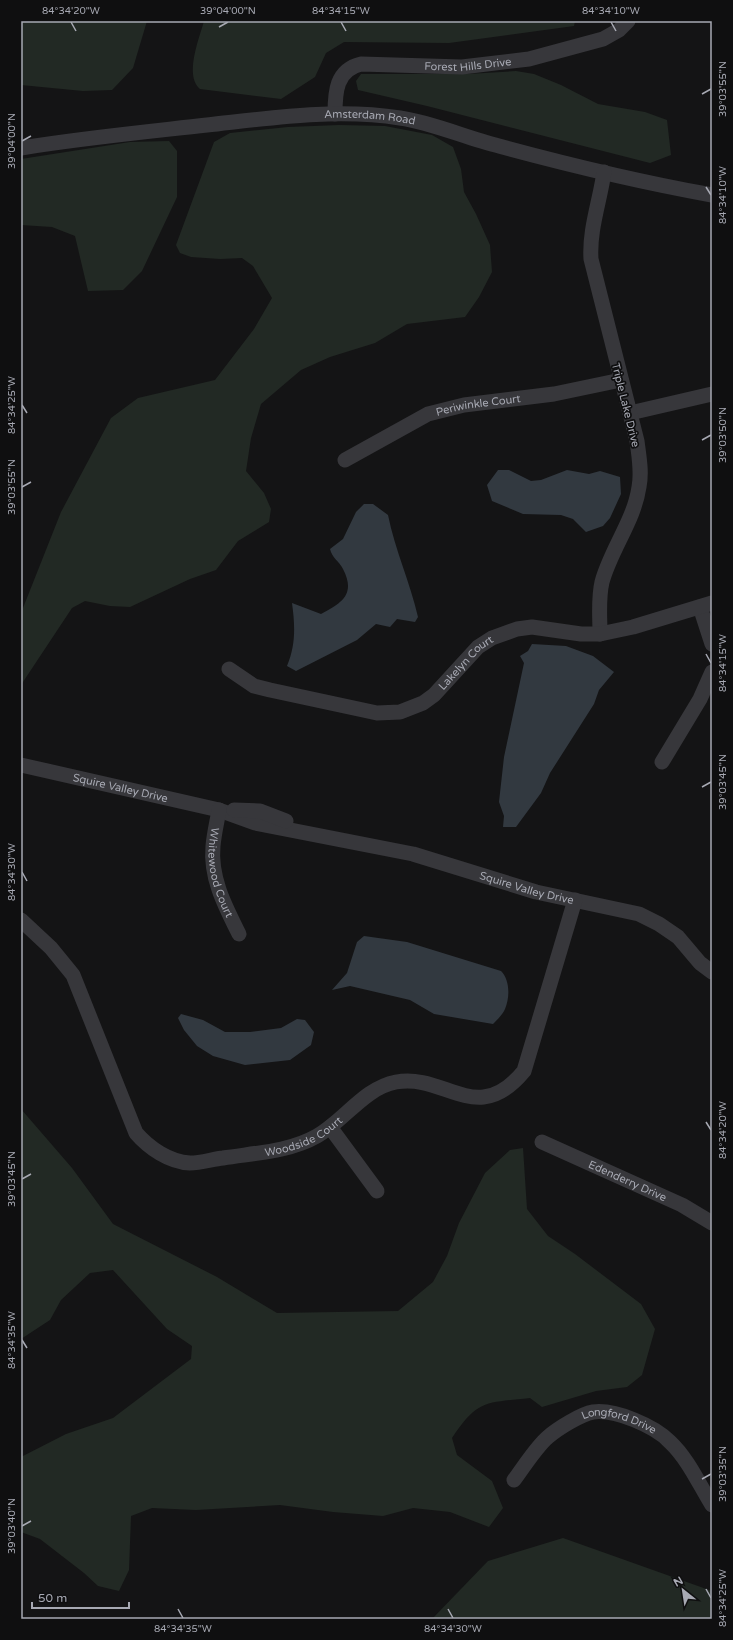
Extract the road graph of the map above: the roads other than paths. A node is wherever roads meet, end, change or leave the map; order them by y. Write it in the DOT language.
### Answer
graph roads {
  1 [pos="628,21"];
  2 [pos="335,114"];
  3 [pos="21,148"];
  4 [pos="604,172"];
  5 [pos="712,195"];
  6 [pos="621,380"];
  7 [pos="712,394"];
  8 [pos="630,413"];
  9 [pos="346,460"];
  10 [pos="706,605"];
  11 [pos="600,634"];
  12 [pos="712,644"];
  13 [pos="228,669"];
  14 [pos="712,672"];
  15 [pos="662,762"];
  16 [pos="21,765"];
  17 [pos="219,810"];
  18 [pos="575,900"];
  19 [pos="21,920"];
  20 [pos="239,934"];
  21 [pos="712,972"];
  22 [pos="330,1127"];
  23 [pos="542,1142"];
  24 [pos="377,1191"];
  25 [pos="712,1223"];
  26 [pos="514,1480"];
  27 [pos="712,1505"];
  1 -- 2 [label="street, Forest Hills Drive"];
  2 -- 3 [label="street, Amsterdam Road"];
  2 -- 4 [label="street, Amsterdam Road"];
  4 -- 5 [label="street, Amsterdam Road"];
  4 -- 6 [label="street, Triple Lake Drive"];
  6 -- 8 [label="street, Triple Lake Drive"];
  6 -- 9 [label="street, Periwinkle Court"];
  7 -- 8 [label="street"];
  8 -- 11 [label="street, Triple Lake Drive"];
  10 -- 11 [label="street, Lakelyn Court"];
  10 -- 12 [label="street"];
  11 -- 13 [label="street, Lakelyn Court"];
  14 -- 15 [label="street"];
  16 -- 17 [label="street, Squire Valley Drive"];
  17 -- 18 [label="street, Squire Valley Drive"];
  17 -- 20 [label="street, Whitewood Court"];
  18 -- 21 [label="street, Squire Valley Drive"];
  18 -- 22 [label="street, Woodside Court"];
  19 -- 22 [label="street, Woodside Court"];
  22 -- 24 [label="street"];
  23 -- 25 [label="street, Edenderry Drive"];
  26 -- 27 [label="street, Longford Drive"];
}
